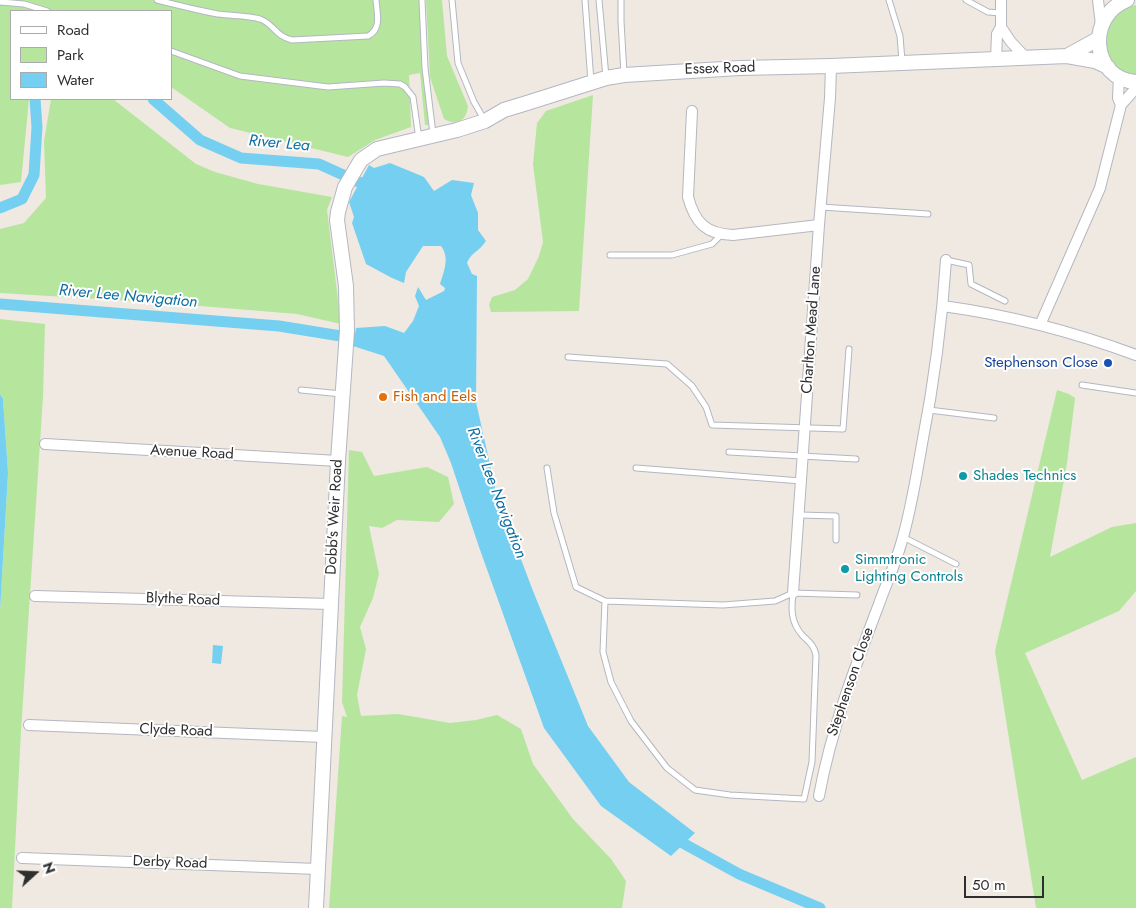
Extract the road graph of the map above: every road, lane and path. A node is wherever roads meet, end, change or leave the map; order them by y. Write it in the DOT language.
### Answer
graph roads {
  1 [pos="157,0"];
  2 [pos="376,0"];
  3 [pos="422,0"];
  4 [pos="452,0"];
  5 [pos="584,0"];
  6 [pos="600,0"];
  7 [pos="621,0"];
  8 [pos="889,0"];
  9 [pos="966,0"];
  10 [pos="1001,0"];
  11 [pos="1098,0"];
  12 [pos="1120,1"];
  13 [pos="0,2"];
  14 [pos="24,2"];
  15 [pos="44,10"];
  16 [pos="1002,13"];
  17 [pos="1101,25"];
  18 [pos="1001,27"];
  19 [pos="1098,39"];
  20 [pos="172,51"];
  21 [pos="1067,56"];
  22 [pos="1026,58"];
  23 [pos="996,59"];
  24 [pos="902,64"];
  25 [pos="831,66"];
  26 [pos="1114,72"];
  27 [pos="624,75"];
  28 [pos="606,78"];
  29 [pos="592,82"];
  30 [pos="1136,82"];
  31 [pos="1136,88"];
  32 [pos="1121,105"];
  33 [pos="692,111"];
  34 [pos="485,121"];
  35 [pos="434,136"];
  36 [pos="419,139"];
  37 [pos="384,146"];
  38 [pos="821,207"];
  39 [pos="928,214"];
  40 [pos="819,225"];
  41 [pos="721,234"];
  42 [pos="610,255"];
  43 [pos="946,260"];
  44 [pos="1005,301"];
  45 [pos="943,306"];
  46 [pos="1040,325"];
  47 [pos="849,349"];
  48 [pos="1136,355"];
  49 [pos="568,357"];
  50 [pos="1082,385"];
  51 [pos="301,390"];
  52 [pos="1136,393"];
  53 [pos="343,394"];
  54 [pos="929,410"];
  55 [pos="994,418"];
  56 [pos="806,427"];
  57 [pos="45,444"];
  58 [pos="729,452"];
  59 [pos="804,456"];
  60 [pos="856,459"];
  61 [pos="338,461"];
  62 [pos="547,468"];
  63 [pos="636,468"];
  64 [pos="802,481"];
  65 [pos="800,515"];
  66 [pos="903,537"];
  67 [pos="836,540"];
  68 [pos="956,564"];
  69 [pos="793,593"];
  70 [pos="857,595"];
  71 [pos="35,596"];
  72 [pos="605,600"];
  73 [pos="330,604"];
  74 [pos="29,725"];
  75 [pos="324,737"];
  76 [pos="819,796"];
  77 [pos="22,858"];
  78 [pos="318,868"];
  79 [pos="316,908"];
  1 -- 2 [label="lane"];
  3 -- 35 [label="lane"];
  4 -- 34 [label="lane"];
  5 -- 29 [label="lane"];
  6 -- 28 [label="lane"];
  7 -- 27 [label="lane"];
  8 -- 24 [label="lane"];
  9 -- 16 [label="lane"];
  10 -- 16 [label="street"];
  11 -- 17 [label="street"];
  12 -- 17 [label="street"];
  13 -- 14 [label="lane"];
  14 -- 15 [label="lane"];
  16 -- 18 [label="street"];
  17 -- 19 [label="street"];
  18 -- 22 [label="street"];
  18 -- 23 [label="street"];
  19 -- 21 [label="street, Essex Road"];
  19 -- 26 [label="street"];
  20 -- 36 [label="lane"];
  21 -- 22 [label="street, Essex Road"];
  21 -- 26 [label="street, Essex Road"];
  22 -- 23 [label="street, Essex Road"];
  23 -- 24 [label="street, Essex Road"];
  24 -- 25 [label="street, Essex Road"];
  25 -- 27 [label="street, Essex Road"];
  25 -- 38 [label="street, Charlton Mead Lane"];
  26 -- 30 [label="street, Essex Road"];
  26 -- 32 [label="street"];
  27 -- 28 [label="street, Essex Road"];
  28 -- 29 [label="street, Essex Road"];
  29 -- 34 [label="street, Essex Road"];
  31 -- 32 [label="street"];
  32 -- 46 [label="street"];
  33 -- 41 [label="street"];
  34 -- 35 [label="street, Essex Road"];
  35 -- 36 [label="street, Essex Road"];
  36 -- 37 [label="street, Essex Road"];
  37 -- 53 [label="street, Dobb's Weir Road"];
  38 -- 39 [label="lane"];
  38 -- 40 [label="street, Charlton Mead Lane"];
  40 -- 41 [label="street"];
  40 -- 56 [label="street, Charlton Mead Lane"];
  41 -- 42 [label="lane"];
  43 -- 44 [label="lane"];
  43 -- 45 [label="street, Stephenson Close"];
  45 -- 46 [label="street"];
  45 -- 54 [label="street, Stephenson Close"];
  46 -- 48 [label="street"];
  47 -- 56 [label="lane"];
  49 -- 56 [label="lane"];
  50 -- 52 [label="lane"];
  51 -- 53 [label="lane"];
  53 -- 61 [label="street, Dobb's Weir Road"];
  54 -- 55 [label="lane"];
  54 -- 66 [label="street, Stephenson Close"];
  56 -- 59 [label="street, Charlton Mead Lane"];
  57 -- 61 [label="street, Avenue Road"];
  58 -- 59 [label="lane"];
  59 -- 60 [label="lane"];
  59 -- 64 [label="street, Charlton Mead Lane"];
  61 -- 73 [label="street, Dobb's Weir Road"];
  62 -- 72 [label="lane"];
  63 -- 64 [label="lane"];
  64 -- 65 [label="street, Charlton Mead Lane"];
  65 -- 67 [label="lane"];
  65 -- 69 [label="street, Charlton Mead Lane"];
  66 -- 68 [label="lane"];
  66 -- 76 [label="street, Stephenson Close"];
  69 -- 70 [label="lane"];
  69 -- 72 [label="lane"];
  69 -- 72 [label="lane"];
  71 -- 73 [label="street, Blythe Road"];
  73 -- 75 [label="street, Dobb's Weir Road"];
  74 -- 75 [label="street, Clyde Road"];
  75 -- 78 [label="street, Dobb's Weir Road"];
  77 -- 78 [label="street, Derby Road"];
  78 -- 79 [label="street, Dobb's Weir Road"];
}
